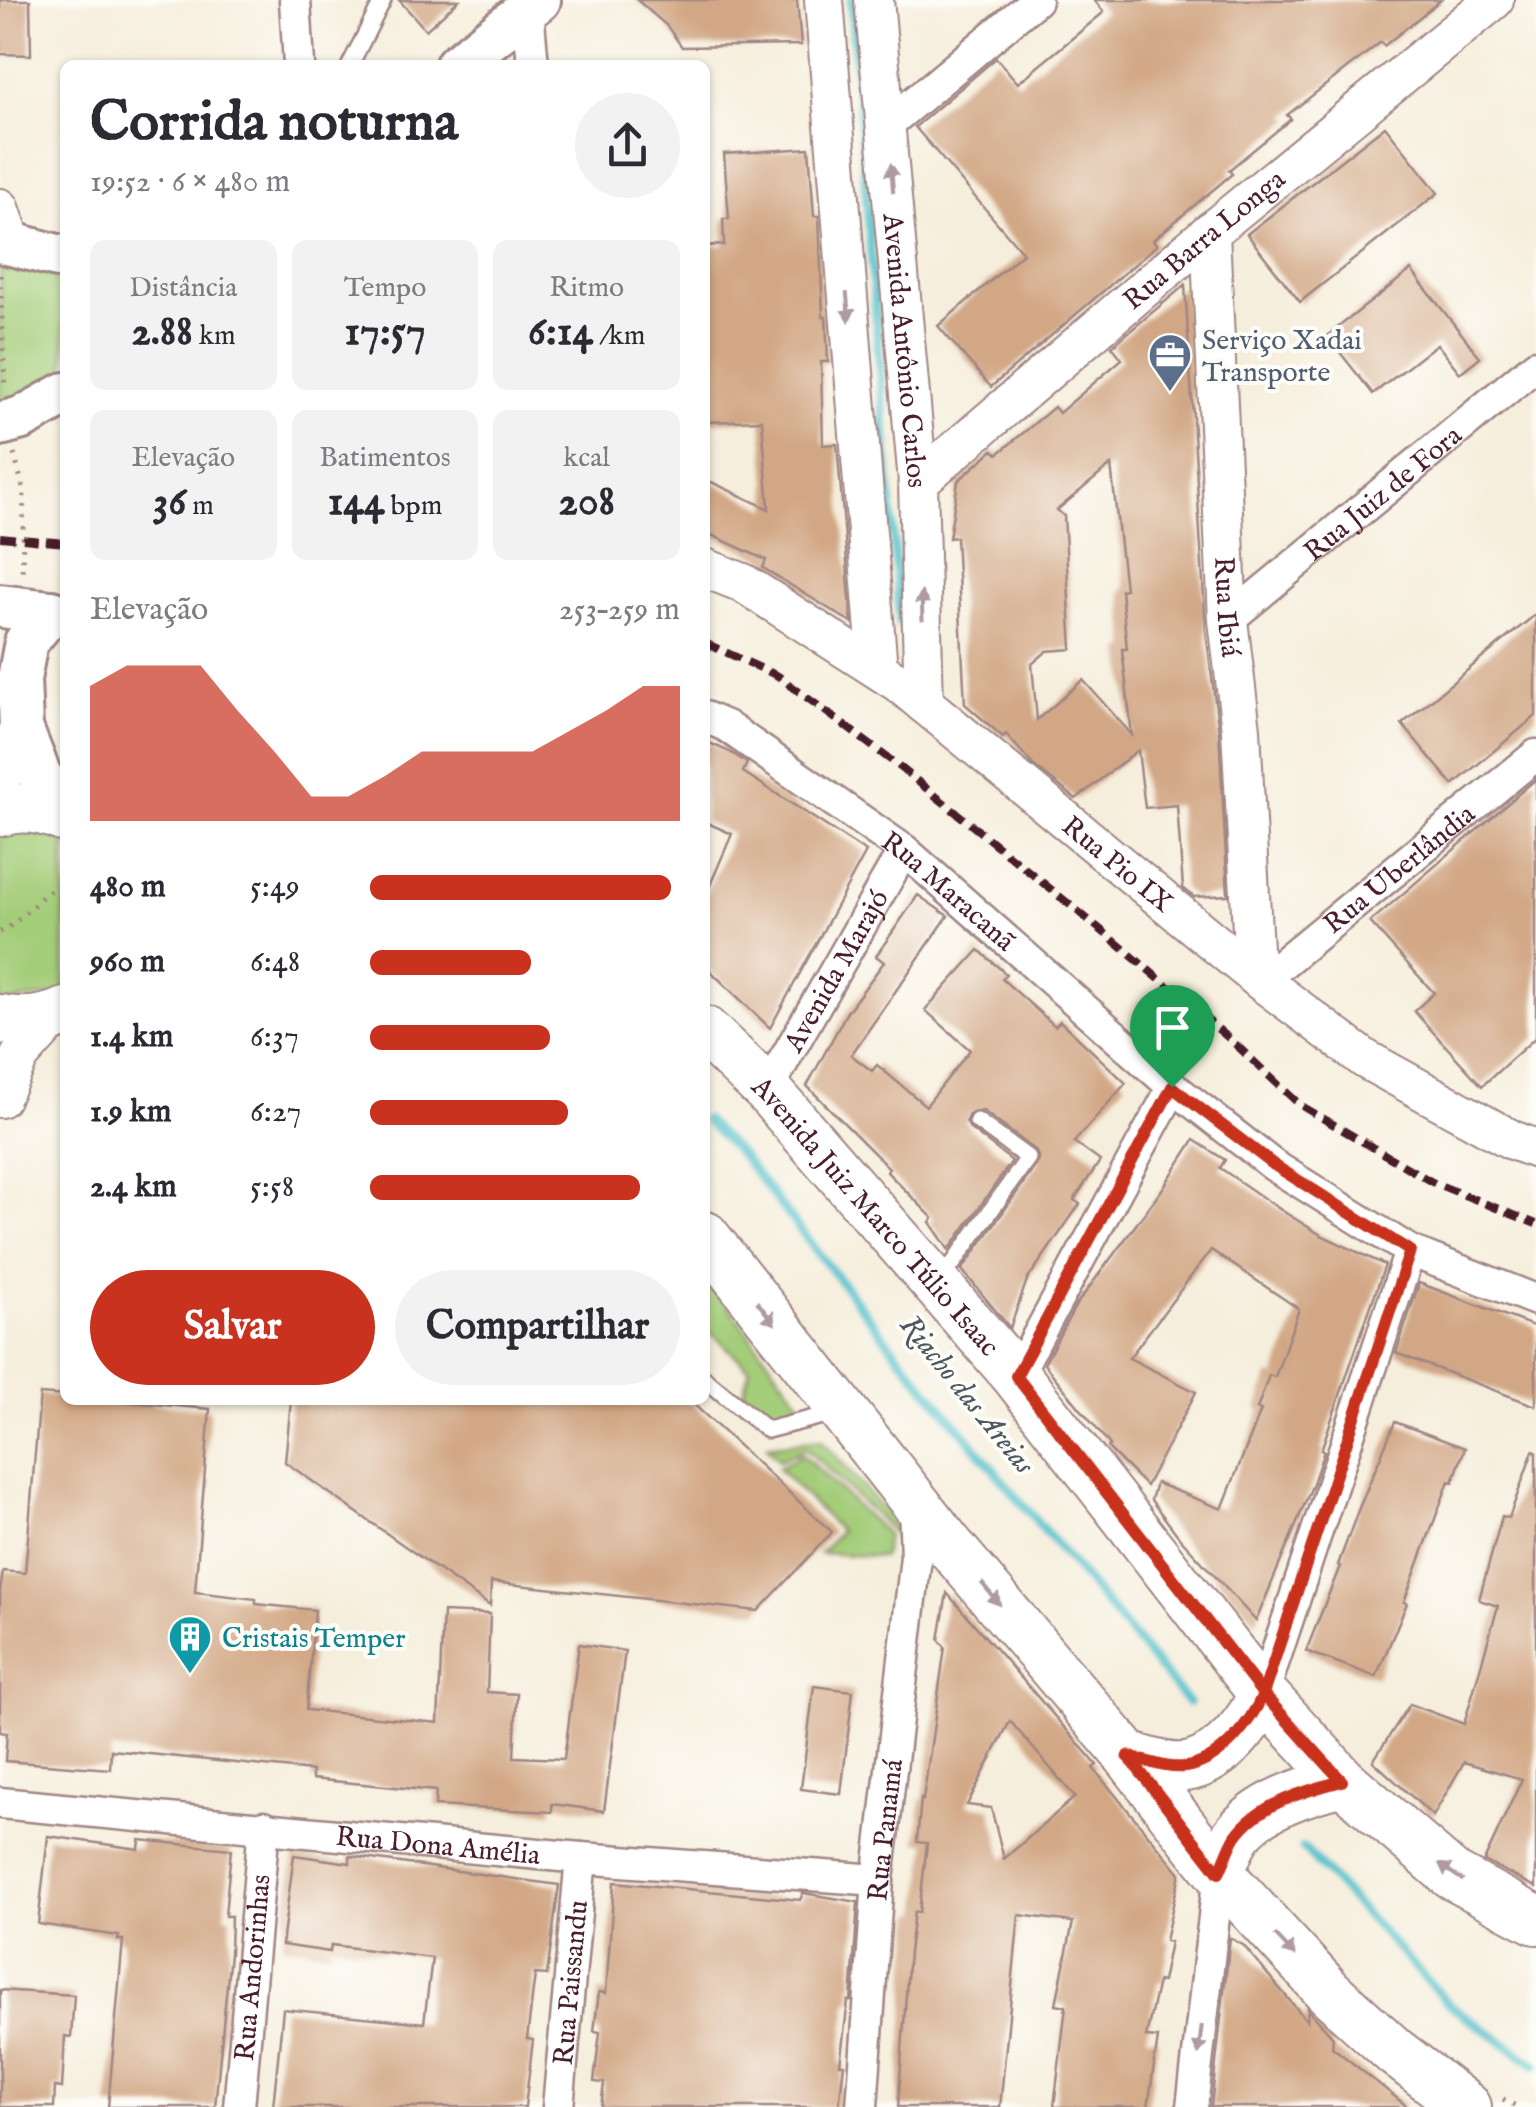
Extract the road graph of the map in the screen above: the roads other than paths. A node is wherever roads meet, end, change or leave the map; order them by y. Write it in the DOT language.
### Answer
graph roads {
  1 [pos="295,0"];
  2 [pos="382,0"];
  3 [pos="824,0"];
  4 [pos="874,0"];
  5 [pos="1036,0"];
  6 [pos="1494,0"];
  7 [pos="533,5"];
  8 [pos="299,60"];
  9 [pos="352,60"];
  10 [pos="464,60"];
  11 [pos="533,60"];
  12 [pos="887,125"];
  13 [pos="4,230"];
  14 [pos="1210,232"];
  15 [pos="60,256"];
  16 [pos="1536,365"];
  17 [pos="60,397"];
  18 [pos="0,424"];
  19 [pos="918,482"];
  20 [pos="710,570"];
  21 [pos="0,606"];
  22 [pos="58,613"];
  23 [pos="1228,620"];
  24 [pos="0,637"];
  25 [pos="878,669"];
  26 [pos="19,680"];
  27 [pos="924,704"];
  28 [pos="710,718"];
  29 [pos="21,728"];
  30 [pos="1536,755"];
  31 [pos="0,777"];
  32 [pos="60,802"];
  33 [pos="0,812"];
  34 [pos="60,816"];
  35 [pos="904,850"];
  36 [pos="1262,981"];
  37 [pos="60,1015"];
  38 [pos="0,1020"];
  39 [pos="710,1036"];
  40 [pos="1172,1087"];
  41 [pos="767,1090"];
  42 [pos="0,1098"];
  43 [pos="977,1121"];
  44 [pos="1536,1149"];
  45 [pos="710,1242"];
  46 [pos="1410,1251"];
  47 [pos="938,1286"];
  48 [pos="1536,1300"];
  49 [pos="1016,1376"];
  50 [pos="710,1383"];
  51 [pos="842,1410"];
  52 [pos="932,1550"];
  53 [pos="1263,1694"];
  54 [pos="1128,1756"];
  55 [pos="1342,1781"];
  56 [pos="0,1803"];
  57 [pos="264,1826"];
  58 [pos="581,1858"];
  59 [pos="1219,1873"];
  60 [pos="878,1880"];
  61 [pos="1536,1920"];
  62 [pos="239,2107"];
  63 [pos="558,2107"];
  64 [pos="862,2107"];
  65 [pos="1192,2107"];
  66 [pos="1467,2107"];
  1 -- 8 [label="street"];
  2 -- 9 [label="lane"];
  3 -- 25 [label="street, Avenida Antônio Carlos, one-way"];
  4 -- 12 [label="street, Avenida Antônio Carlos"];
  5 -- 12 [label="street"];
  6 -- 14 [label="street, Rua Barra Longa"];
  7 -- 10 [label="main road"];
  7 -- 11 [label="street"];
  19 -- 12 [label="street, Avenida Antônio Carlos, one-way"];
  13 -- 15 [label="main road"];
  14 -- 19 [label="street, Rua Barra Longa"];
  14 -- 23 [label="street, Rua Ibiá"];
  16 -- 23 [label="street, Rua Juiz de Fora"];
  17 -- 18 [label="main road"];
  27 -- 19 [label="street, Avenida Antônio Carlos, one-way"];
  20 -- 25 [label="street, Rua Pio IX"];
  21 -- 22 [label="main road"];
  22 -- 26 [label="main road"];
  23 -- 36 [label="street, Rua Ibiá"];
  24 -- 26 [label="main road"];
  25 -- 27 [label="street, Rua Pio IX"];
  26 -- 29 [label="main road"];
  27 -- 36 [label="street, Rua Pio IX"];
  28 -- 35 [label="street, Rua Maracanã"];
  29 -- 31 [label="main road"];
  29 -- 32 [label="main road"];
  30 -- 36 [label="street, Rua Uberlândia"];
  33 -- 34 [label="main road"];
  35 -- 40 [label="street, Rua Maracanã"];
  35 -- 41 [label="street, Avenida Marajó"];
  36 -- 44 [label="street, Rua Pio IX"];
  37 -- 38 [label="main road"];
  37 -- 42 [label="street"];
  39 -- 41 [label="main road, Avenida Juiz Marco Túlio Isaac"];
  40 -- 46 [label="street, Rua Maracanã"];
  40 -- 49 [label="street"];
  41 -- 47 [label="main road, Avenida Juiz Marco Túlio Isaac"];
  43 -- 47 [label="lane"];
  45 -- 51 [label="main road, one-way"];
  46 -- 48 [label="street, Rua Maracanã"];
  46 -- 53 [label="street"];
  47 -- 49 [label="main road, Avenida Juiz Marco Túlio Isaac"];
  49 -- 53 [label="main road, Avenida Juiz Marco Túlio Isaac"];
  50 -- 51 [label="lane"];
  51 -- 52 [label="main road"];
  52 -- 54 [label="main road, one-way"];
  52 -- 60 [label="street, Rua Panamá"];
  53 -- 54 [label="main road"];
  53 -- 55 [label="main road, Avenida Juiz Marco Túlio Isaac"];
  54 -- 59 [label="main road"];
  55 -- 59 [label="main road"];
  61 -- 55 [label="main road, Avenida Juiz Marco Túlio Isaac, one-way"];
  56 -- 57 [label="street, Rua Dona Amélia"];
  57 -- 58 [label="street, Rua Dona Amélia"];
  57 -- 62 [label="street, Rua Andorinhas"];
  58 -- 60 [label="street, Rua Dona Amélia"];
  58 -- 63 [label="street, Rua Paissandu"];
  59 -- 65 [label="street, one-way"];
  59 -- 66 [label="main road, one-way"];
  60 -- 64 [label="street, Rua Panamá"];
}
